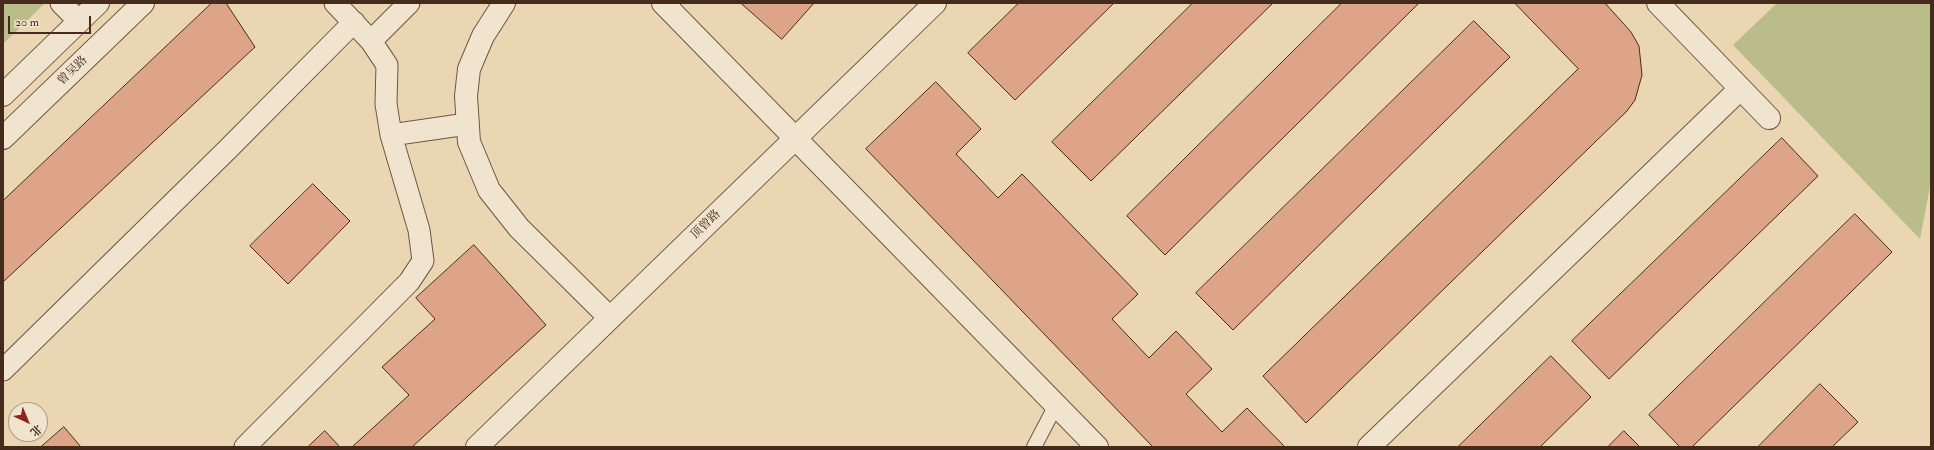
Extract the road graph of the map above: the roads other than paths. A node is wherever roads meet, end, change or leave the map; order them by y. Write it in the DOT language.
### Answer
graph roads {
  1 [pos="61,3"];
  2 [pos="98,3"];
  3 [pos="143,3"];
  4 [pos="335,3"];
  5 [pos="409,3"];
  6 [pos="504,3"];
  7 [pos="663,3"];
  8 [pos="935,3"];
  9 [pos="1658,3"];
  10 [pos="79,21"];
  11 [pos="354,22"];
  12 [pos="371,41"];
  13 [pos="1740,89"];
  14 [pos="3,95"];
  15 [pos="1769,118"];
  16 [pos="467,124"];
  17 [pos="391,135"];
  18 [pos="3,138"];
  19 [pos="795,138"];
  20 [pos="610,318"];
  21 [pos="3,370"];
  22 [pos="1056,405"];
  23 [pos="245,447"];
  24 [pos="477,447"];
  25 [pos="1034,447"];
  26 [pos="1098,447"];
  27 [pos="1369,447"];
  1 -- 10 [label="street"];
  2 -- 10 [label="street"];
  3 -- 18 [label="street, 曾吴路"];
  4 -- 11 [label="street"];
  5 -- 12 [label="street"];
  6 -- 16 [label="street"];
  7 -- 19 [label="street"];
  8 -- 19 [label="street, 顶曾路"];
  9 -- 13 [label="street"];
  10 -- 14 [label="street"];
  11 -- 12 [label="street"];
  11 -- 21 [label="street"];
  12 -- 17 [label="street"];
  13 -- 15 [label="street"];
  13 -- 27 [label="street"];
  16 -- 17 [label="street"];
  16 -- 20 [label="street"];
  17 -- 23 [label="street"];
  19 -- 20 [label="street, 顶曾路"];
  19 -- 22 [label="street"];
  20 -- 24 [label="street, 顶曾路"];
  22 -- 25 [label="lane"];
  22 -- 26 [label="street"];
}
